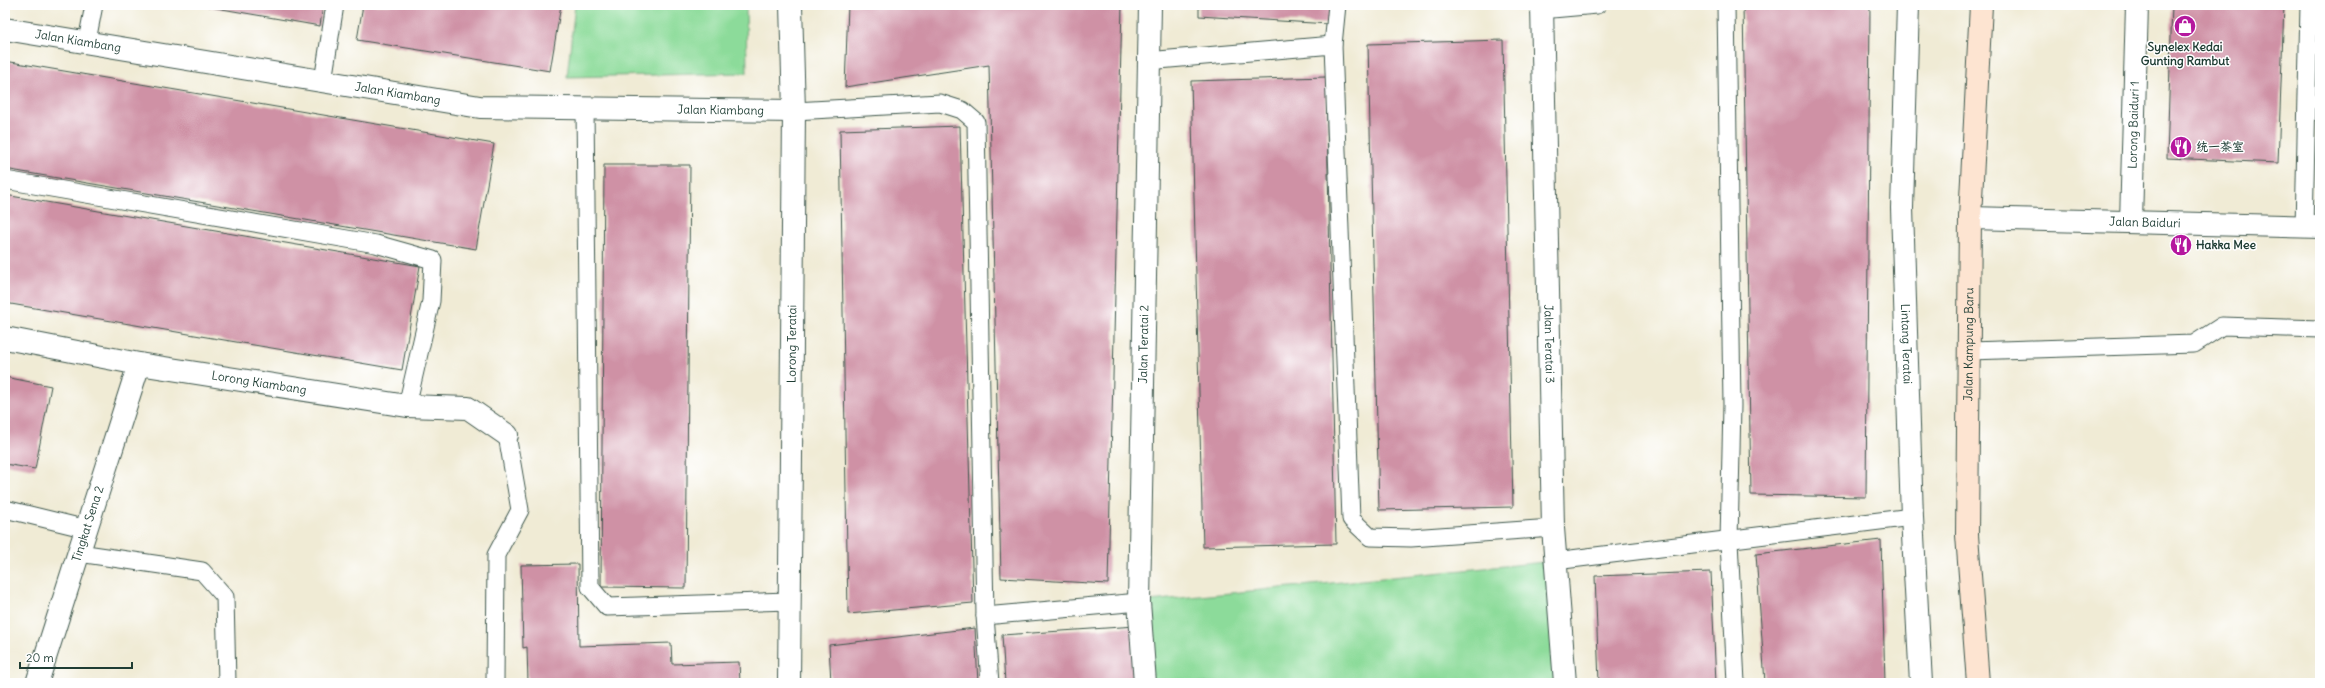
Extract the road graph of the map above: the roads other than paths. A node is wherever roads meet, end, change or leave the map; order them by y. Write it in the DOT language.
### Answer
graph roads {
  1 [pos="94,5"];
  2 [pos="335,5"];
  3 [pos="791,5"];
  4 [pos="1150,5"];
  5 [pos="1338,5"];
  6 [pos="1598,5"];
  7 [pos="1726,5"];
  8 [pos="1908,5"];
  9 [pos="1982,5"];
  10 [pos="2137,5"];
  11 [pos="2309,5"];
  12 [pos="1541,7"];
  13 [pos="5,29"];
  14 [pos="87,41"];
  15 [pos="1333,45"];
  16 [pos="1147,61"];
  17 [pos="323,81"];
  18 [pos="584,108"];
  19 [pos="794,111"];
  20 [pos="5,180"];
  21 [pos="1970,218"];
  22 [pos="2131,222"];
  23 [pos="2312,227"];
  24 [pos="2320,329"];
  25 [pos="5,338"];
  26 [pos="1970,351"];
  27 [pos="139,364"];
  28 [pos="407,406"];
  29 [pos="507,435"];
  30 [pos="5,509"];
  31 [pos="1912,517"];
  32 [pos="1553,528"];
  33 [pos="87,529"];
  34 [pos="1729,541"];
  35 [pos="79,553"];
  36 [pos="1555,561"];
  37 [pos="790,602"];
  38 [pos="1139,602"];
  39 [pos="985,616"];
  40 [pos="37,683"];
  41 [pos="227,683"];
  42 [pos="495,683"];
  43 [pos="789,683"];
  44 [pos="990,683"];
  45 [pos="1145,683"];
  46 [pos="1565,683"];
  47 [pos="1736,683"];
  48 [pos="1921,683"];
  49 [pos="1978,683"];
  1 -- 14 [label="lane"];
  2 -- 17 [label="lane"];
  3 -- 19 [label="street, Lorong Teratai"];
  4 -- 16 [label="street, Jalan Teratai 2"];
  5 -- 15 [label="lane"];
  6 -- 12 [label="lane"];
  7 -- 34 [label="lane"];
  8 -- 31 [label="street, Lintang Teratai"];
  9 -- 21 [label="street, Jalan Kampung Baru"];
  10 -- 22 [label="street, Lorong Baiduri 1"];
  11 -- 23 [label="lane"];
  12 -- 32 [label="street, Jalan Teratai 3"];
  13 -- 14 [label="street, Jalan Kiambang"];
  14 -- 17 [label="street, Jalan Kiambang"];
  15 -- 16 [label="lane"];
  15 -- 32 [label="lane"];
  16 -- 38 [label="street, Jalan Teratai 2"];
  17 -- 18 [label="street, Jalan Kiambang"];
  18 -- 19 [label="street, Jalan Kiambang"];
  18 -- 37 [label="lane"];
  19 -- 37 [label="street, Lorong Teratai"];
  19 -- 39 [label="lane"];
  20 -- 28 [label="lane"];
  21 -- 22 [label="street, Jalan Baiduri"];
  21 -- 26 [label="street, Jalan Kampung Baru"];
  22 -- 23 [label="street, Jalan Baiduri"];
  24 -- 26 [label="lane"];
  25 -- 27 [label="street, Lorong Kiambang"];
  26 -- 49 [label="street, Jalan Kampung Baru"];
  27 -- 28 [label="street, Lorong Kiambang"];
  27 -- 33 [label="street, Tingkat Sena 2"];
  28 -- 29 [label="street, Lorong Kiambang"];
  29 -- 42 [label="lane"];
  30 -- 33 [label="lane"];
  31 -- 34 [label="lane"];
  31 -- 48 [label="street, Lintang Teratai"];
  32 -- 36 [label="street, Jalan Teratai 3"];
  33 -- 35 [label="street, Tingkat Sena 2"];
  34 -- 36 [label="lane"];
  34 -- 47 [label="lane"];
  35 -- 40 [label="street, Tingkat Sena 2"];
  35 -- 41 [label="lane"];
  36 -- 46 [label="street, Jalan Teratai 3"];
  37 -- 43 [label="street, Lorong Teratai"];
  38 -- 39 [label="lane"];
  38 -- 45 [label="street, Jalan Teratai 2"];
  39 -- 44 [label="lane"];
}
